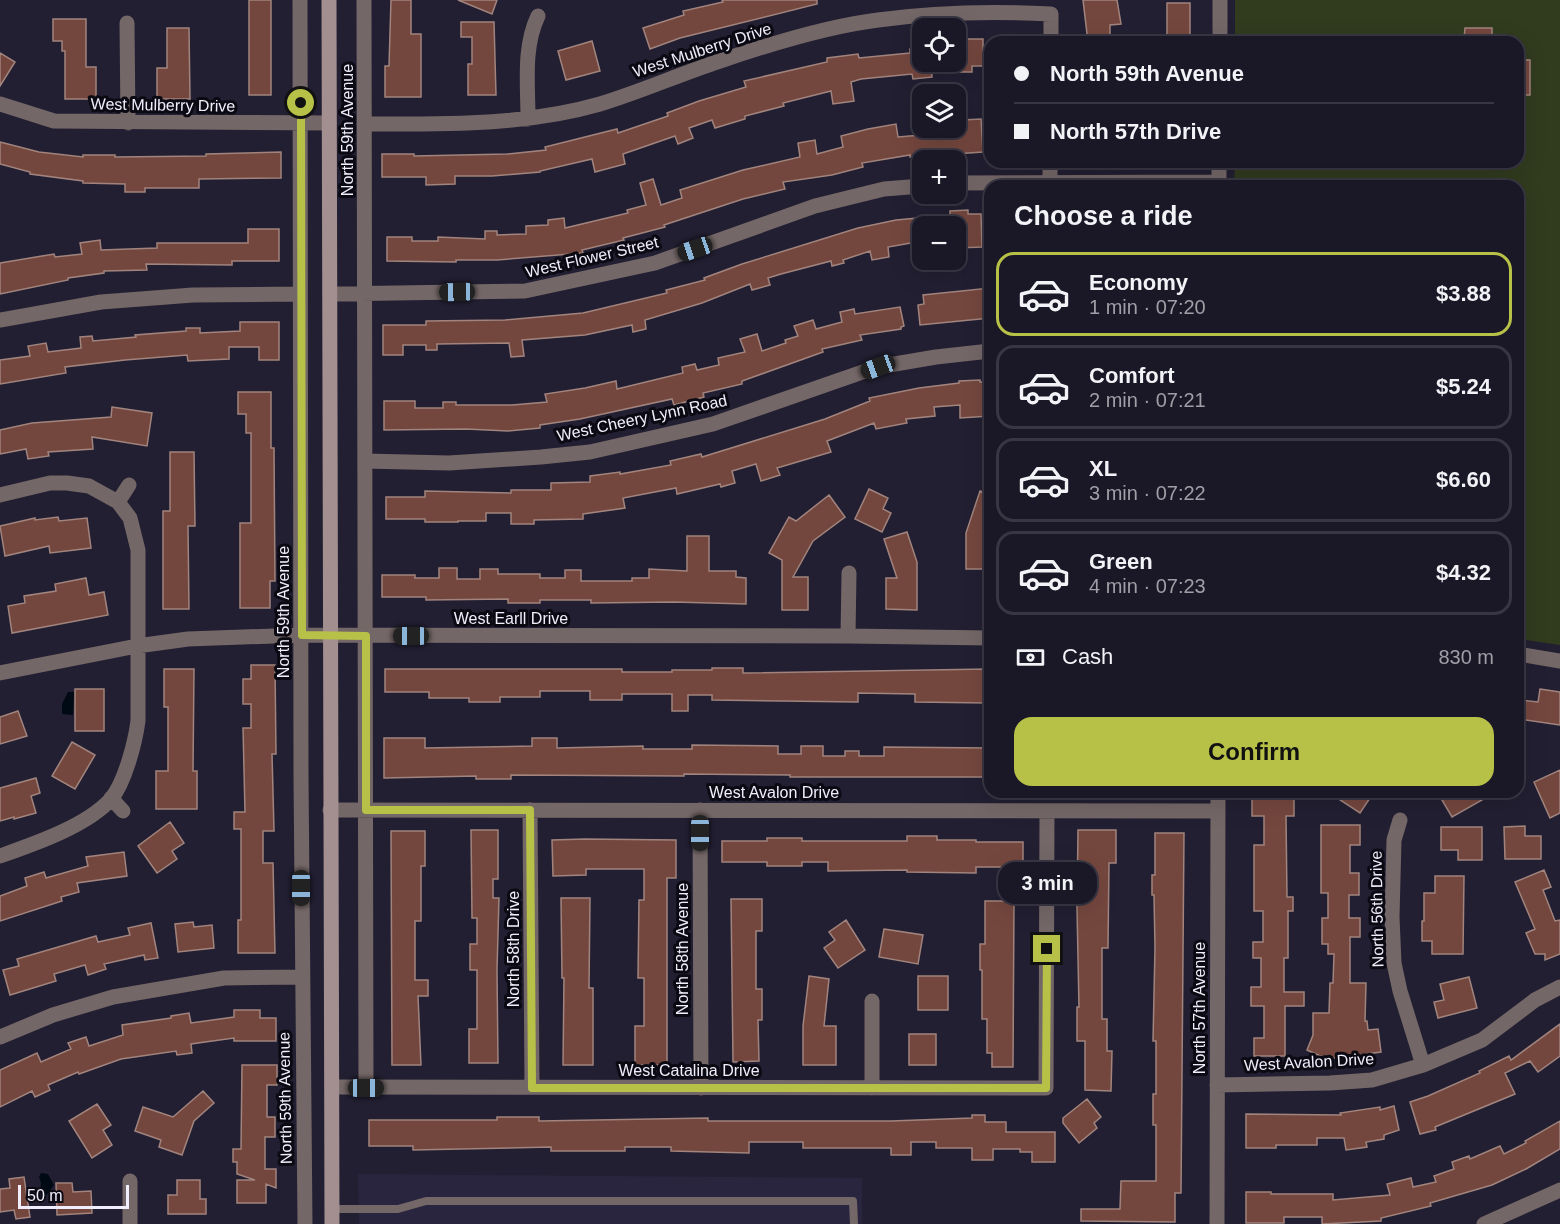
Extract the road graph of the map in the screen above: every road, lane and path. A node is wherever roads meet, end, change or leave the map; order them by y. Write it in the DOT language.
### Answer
graph roads {
  1 [pos="300,0"];
  2 [pos="329,0"];
  3 [pos="364,0"];
  4 [pos="1220,0"];
  5 [pos="538,16"];
  6 [pos="127,23"];
  7 [pos="1051,36"];
  8 [pos="1220,36"];
  9 [pos="0,104"];
  10 [pos="528,119"];
  11 [pos="129,123"];
  12 [pos="329,123"];
  13 [pos="301,124"];
  14 [pos="364,124"];
  15 [pos="966,183"];
  16 [pos="984,183"];
  17 [pos="912,187"];
  18 [pos="300,294"];
  19 [pos="330,294"];
  20 [pos="365,294"];
  21 [pos="0,320"];
  22 [pos="984,352"];
  23 [pos="365,461"];
  24 [pos="129,485"];
  25 [pos="0,495"];
  26 [pos="118,501"];
  27 [pos="849,573"];
  28 [pos="302,635"];
  29 [pos="331,636"];
  30 [pos="366,636"];
  31 [pos="848,636"];
  32 [pos="984,638"];
  33 [pos="137,646"];
  34 [pos="1524,655"];
  35 [pos="1560,661"];
  36 [pos="0,673"];
  37 [pos="111,798"];
  38 [pos="1218,798"];
  39 [pos="330,810"];
  40 [pos="366,810"];
  41 [pos="530,810"];
  42 [pos="700,810"];
  43 [pos="123,811"];
  44 [pos="1047,811"];
  45 [pos="1218,811"];
  46 [pos="1400,820"];
  47 [pos="0,856"];
  48 [pos="302,977"];
  49 [pos="1560,987"];
  50 [pos="873,1001"];
  51 [pos="0,1037"];
  52 [pos="1423,1065"];
  53 [pos="1217,1085"];
  54 [pos="332,1087"];
  55 [pos="366,1088"];
  56 [pos="532,1088"];
  57 [pos="701,1088"];
  58 [pos="873,1088"];
  59 [pos="130,1181"];
  60 [pos="1560,1190"];
  61 [pos="332,1216"];
  62 [pos="130,1224"];
  63 [pos="305,1224"];
  64 [pos="854,1224"];
  65 [pos="1216,1224"];
  66 [pos="1484,1224"];
  1 -- 13 [label="street, North 59th Avenue"];
  2 -- 12 [label="main road, North 59th Avenue"];
  3 -- 14 [label="street, North 59th Avenue"];
  4 -- 8 [label="street"];
  5 -- 10 [label="street"];
  6 -- 11 [label="street"];
  7 -- 10 [label="street, West Mulberry Drive"];
  9 -- 11 [label="street, West Mulberry Drive"];
  10 -- 14 [label="street, West Mulberry Drive"];
  11 -- 13 [label="street, West Mulberry Drive"];
  12 -- 13 [label="street, West Mulberry Drive"];
  12 -- 19 [label="main road, North 59th Avenue"];
  13 -- 18 [label="street, North 59th Avenue"];
  14 -- 20 [label="street, North 59th Avenue"];
  15 -- 16 [label="street"];
  17 -- 20 [label="street, West Flower Street"];
  18 -- 21 [label="street"];
  18 -- 28 [label="street, North 59th Avenue"];
  19 -- 20 [label="street, West Flower Street"];
  19 -- 29 [label="main road, North 59th Avenue"];
  20 -- 23 [label="street, North 59th Avenue"];
  22 -- 23 [label="street, West Cheery Lynn Road"];
  23 -- 30 [label="street, North 59th Avenue"];
  24 -- 26 [label="street"];
  25 -- 26 [label="street"];
  26 -- 33 [label="street"];
  27 -- 31 [label="street"];
  28 -- 29 [label="street, West Earll Drive"];
  28 -- 33 [label="street, West Earll Drive"];
  28 -- 48 [label="street, North 59th Avenue"];
  29 -- 30 [label="street, West Earll Drive"];
  29 -- 39 [label="main road, North 59th Avenue"];
  30 -- 31 [label="street, West Earll Drive"];
  30 -- 40 [label="street, North 59th Avenue"];
  31 -- 32 [label="street, West Earll Drive"];
  33 -- 36 [label="street, West Earll Drive"];
  33 -- 37 [label="street"];
  34 -- 35 [label="street"];
  37 -- 43 [label="street"];
  37 -- 47 [label="street"];
  38 -- 45 [label="street, North 57th Avenue"];
  39 -- 40 [label="street, West Avalon Drive"];
  39 -- 54 [label="main road, North 59th Avenue"];
  40 -- 41 [label="street, West Avalon Drive"];
  40 -- 55 [label="street, North 59th Avenue"];
  41 -- 42 [label="street, West Avalon Drive"];
  41 -- 56 [label="street, North 58th Drive"];
  42 -- 44 [label="street, West Avalon Drive"];
  42 -- 57 [label="street, North 58th Avenue"];
  44 -- 45 [label="street, West Avalon Drive"];
  44 -- 58 [label="street, West Catalina Drive"];
  45 -- 53 [label="street, North 57th Avenue"];
  46 -- 52 [label="street, North 56th Drive"];
  48 -- 51 [label="street"];
  48 -- 63 [label="street, North 59th Avenue"];
  49 -- 52 [label="street, West Avalon Drive"];
  50 -- 58 [label="street"];
  52 -- 53 [label="street, West Avalon Drive"];
  53 -- 65 [label="street, North 57th Avenue"];
  54 -- 55 [label="street, West Catalina Drive"];
  54 -- 61 [label="main road, North 59th Avenue"];
  55 -- 56 [label="street, West Catalina Drive"];
  56 -- 57 [label="street, West Catalina Drive"];
  57 -- 58 [label="street, West Catalina Drive"];
  59 -- 62 [label="street"];
  60 -- 66 [label="street"];
  61 -- 64 [label="lane"];
}
